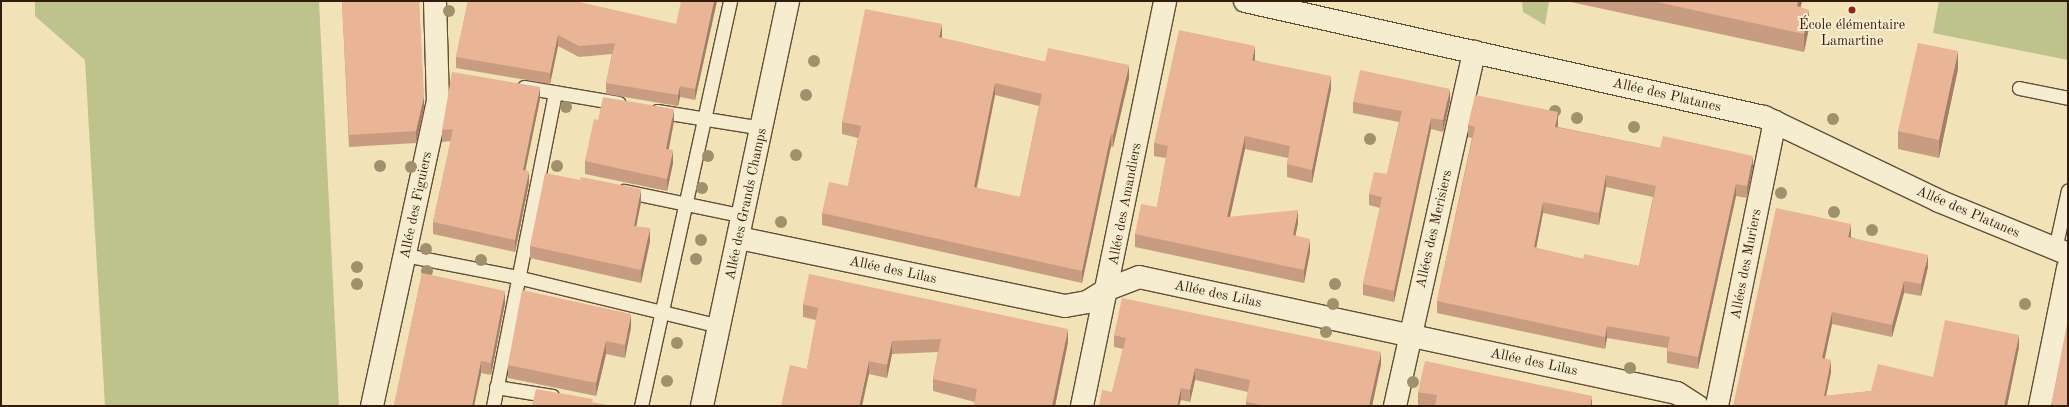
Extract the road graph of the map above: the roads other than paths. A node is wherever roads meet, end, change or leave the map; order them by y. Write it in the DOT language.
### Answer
graph roads {
  1 [pos="435,1"];
  2 [pos="730,1"];
  3 [pos="788,1"];
  4 [pos="1165,1"];
  5 [pos="1245,1"];
  6 [pos="1474,52"];
  7 [pos="508,84"];
  8 [pos="2019,88"];
  9 [pos="555,92"];
  10 [pos="2068,98"];
  11 [pos="630,106"];
  12 [pos="645,108"];
  13 [pos="705,120"];
  14 [pos="1775,122"];
  15 [pos="762,128"];
  16 [pos="538,172"];
  17 [pos="553,176"];
  18 [pos="612,189"];
  19 [pos="2068,190"];
  20 [pos="687,205"];
  21 [pos="744,216"];
  22 [pos="739,238"];
  23 [pos="2061,252"];
  24 [pos="405,255"];
  25 [pos="2068,268"];
  26 [pos="517,277"];
  27 [pos="1108,289"];
  28 [pos="662,312"];
  29 [pos="720,326"];
  30 [pos="1410,336"];
  31 [pos="496,387"];
  32 [pos="564,398"];
  33 [pos="372,406"];
  34 [pos="493,406"];
  35 [pos="641,406"];
  36 [pos="702,406"];
  37 [pos="1082,406"];
  38 [pos="1395,406"];
  39 [pos="1697,406"];
  40 [pos="1717,406"];
  41 [pos="2040,406"];
  1 -- 24 [label="street, Allée des Figuiers"];
  2 -- 13 [label="lane"];
  3 -- 15 [label="street, Allée des Grands Champs"];
  4 -- 27 [label="street, Allée des Amandiers"];
  5 -- 6 [label="street, Allée des Platanes"];
  6 -- 14 [label="street, Allée des Platanes"];
  6 -- 30 [label="street, Allées des Merisiers"];
  7 -- 9 [label="lane"];
  8 -- 10 [label="lane"];
  9 -- 11 [label="lane"];
  9 -- 16 [label="lane"];
  12 -- 13 [label="lane"];
  13 -- 15 [label="lane"];
  13 -- 20 [label="lane"];
  14 -- 23 [label="street, Allée des Platanes"];
  14 -- 40 [label="street, Allées des Muriers"];
  15 -- 21 [label="street, Allée des Grands Champs"];
  16 -- 17 [label="lane"];
  16 -- 26 [label="lane"];
  18 -- 20 [label="lane"];
  19 -- 23 [label="lane"];
  20 -- 21 [label="lane"];
  20 -- 28 [label="lane"];
  21 -- 22 [label="street, Allée des Grands Champs"];
  22 -- 27 [label="street, Allée des Lilas"];
  22 -- 29 [label="street, Allée des Grands Champs"];
  24 -- 26 [label="lane"];
  24 -- 33 [label="street, Allée des Figuiers"];
  25 -- 41 [label="street"];
  26 -- 28 [label="lane"];
  26 -- 31 [label="lane"];
  27 -- 30 [label="street, Allée des Lilas"];
  27 -- 37 [label="street, Allée des Amandiers"];
  28 -- 29 [label="lane"];
  28 -- 35 [label="lane"];
  29 -- 36 [label="street, Allée des Grands Champs"];
  30 -- 38 [label="street, Allées des Merisiers"];
  30 -- 39 [label="street, Allée des Lilas"];
  31 -- 32 [label="lane"];
  31 -- 34 [label="lane"];
}
